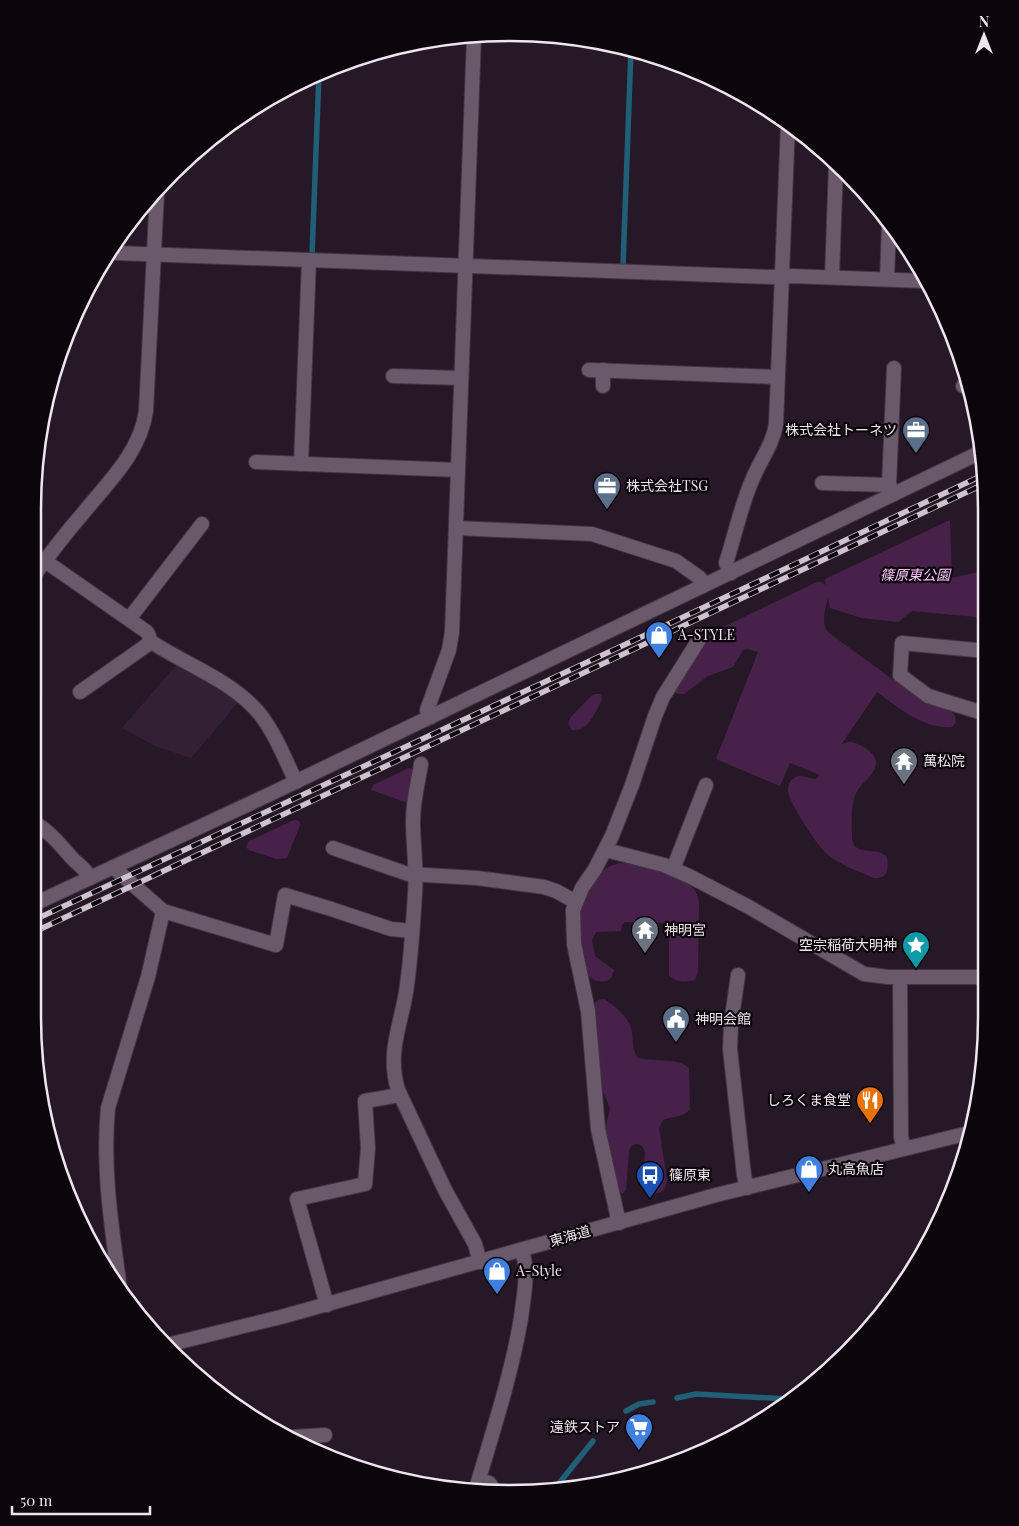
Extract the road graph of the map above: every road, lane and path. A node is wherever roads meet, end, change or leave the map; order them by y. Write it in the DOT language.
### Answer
graph roads {
  1 [pos="474,43"];
  2 [pos="788,133"];
  3 [pos="836,173"];
  4 [pos="157,201"];
  5 [pos="889,235"];
  6 [pos="117,253"];
  7 [pos="155,254"];
  8 [pos="309,260"];
  9 [pos="466,266"];
  10 [pos="782,276"];
  11 [pos="832,277"];
  12 [pos="887,279"];
  13 [pos="918,281"];
  14 [pos="894,368"];
  15 [pos="589,370"];
  16 [pos="603,370"];
  17 [pos="393,376"];
  18 [pos="778,377"];
  19 [pos="462,378"];
  20 [pos="603,386"];
  21 [pos="975,455"];
  22 [pos="256,462"];
  23 [pos="301,464"];
  24 [pos="458,470"];
  25 [pos="822,483"];
  26 [pos="891,490"];
  27 [pos="202,524"];
  28 [pos="456,528"];
  29 [pos="45,561"];
  30 [pos="41,566"];
  31 [pos="731,573"];
  32 [pos="704,586"];
  33 [pos="129,619"];
  34 [pos="700,638"];
  35 [pos="150,641"];
  36 [pos="978,650"];
  37 [pos="80,692"];
  38 [pos="978,712"];
  39 [pos="431,717"];
  40 [pos="421,764"];
  41 [pos="296,782"];
  42 [pos="706,785"];
  43 [pos="41,828"];
  44 [pos="333,848"];
  45 [pos="606,850"];
  46 [pos="113,868"];
  47 [pos="673,869"];
  48 [pos="416,874"];
  49 [pos="90,878"];
  50 [pos="41,901"];
  51 [pos="576,902"];
  52 [pos="163,911"];
  53 [pos="412,931"];
  54 [pos="738,975"];
  55 [pos="900,977"];
  56 [pos="978,977"];
  57 [pos="400,1095"];
  58 [pos="963,1135"];
  59 [pos="904,1149"];
  60 [pos="747,1188"];
  61 [pos="619,1222"];
  62 [pos="522,1250"];
  63 [pos="480,1262"];
  64 [pos="118,1274"];
  65 [pos="327,1304"];
  66 [pos="174,1344"];
  67 [pos="325,1435"];
  68 [pos="303,1436"];
  69 [pos="478,1484"];
  1 -- 9 [label="street"];
  2 -- 10 [label="street"];
  3 -- 11 [label="street"];
  4 -- 7 [label="street"];
  5 -- 12 [label="street"];
  6 -- 7 [label="street"];
  7 -- 8 [label="street"];
  7 -- 29 [label="street"];
  8 -- 9 [label="street"];
  8 -- 23 [label="street"];
  9 -- 10 [label="street"];
  9 -- 19 [label="street"];
  10 -- 11 [label="street"];
  10 -- 18 [label="street"];
  11 -- 12 [label="street"];
  12 -- 13 [label="street"];
  14 -- 26 [label="street"];
  15 -- 16 [label="street"];
  16 -- 18 [label="street"];
  16 -- 20 [label="street"];
  17 -- 19 [label="street"];
  18 -- 31 [label="street"];
  19 -- 24 [label="street"];
  21 -- 26 [label="street"];
  22 -- 23 [label="street"];
  23 -- 24 [label="street"];
  24 -- 28 [label="street"];
  25 -- 26 [label="street"];
  26 -- 31 [label="street"];
  27 -- 33 [label="street"];
  28 -- 32 [label="street"];
  28 -- 39 [label="street"];
  29 -- 30 [label="street"];
  29 -- 33 [label="street"];
  31 -- 32 [label="street"];
  32 -- 39 [label="street"];
  33 -- 35 [label="street"];
  34 -- 45 [label="street"];
  35 -- 37 [label="street"];
  35 -- 41 [label="street"];
  36 -- 38 [label="street"];
  39 -- 41 [label="street"];
  40 -- 48 [label="street"];
  41 -- 46 [label="street"];
  42 -- 47 [label="street"];
  43 -- 49 [label="street"];
  44 -- 48 [label="street"];
  45 -- 47 [label="street"];
  45 -- 51 [label="street"];
  46 -- 49 [label="street"];
  46 -- 52 [label="street"];
  47 -- 55 [label="street"];
  48 -- 51 [label="street"];
  48 -- 53 [label="street"];
  49 -- 50 [label="street"];
  51 -- 61 [label="street"];
  52 -- 53 [label="street"];
  52 -- 64 [label="street"];
  53 -- 57 [label="street"];
  54 -- 60 [label="street"];
  55 -- 56 [label="street"];
  55 -- 59 [label="street"];
  57 -- 63 [label="street"];
  57 -- 65 [label="street"];
  58 -- 59 [label="street, 東海道"];
  59 -- 60 [label="street, 東海道"];
  60 -- 61 [label="street, 東海道"];
  61 -- 62 [label="street, 東海道"];
  62 -- 63 [label="street, 東海道"];
  62 -- 69 [label="street"];
  63 -- 65 [label="street, 東海道"];
  65 -- 66 [label="street, 東海道"];
  67 -- 68 [label="street"];
}
